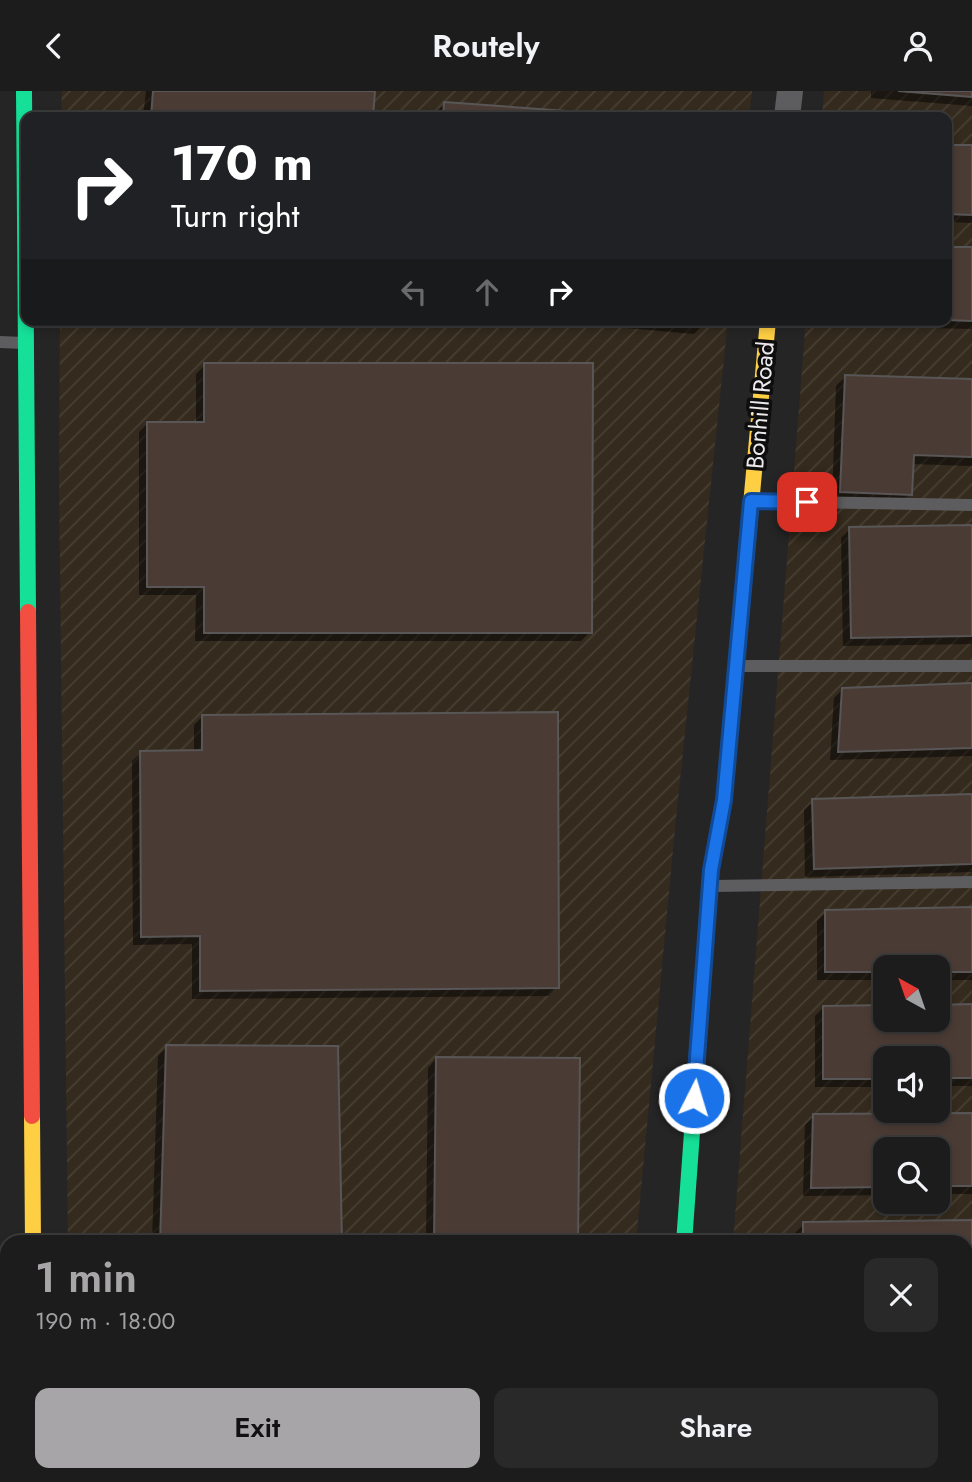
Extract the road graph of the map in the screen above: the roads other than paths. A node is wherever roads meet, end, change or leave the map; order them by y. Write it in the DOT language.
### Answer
graph roads {
  1 [pos="24,91"];
  2 [pos="790,91"];
  3 [pos="24,112"];
  4 [pos="788,112"];
  5 [pos="26,326"];
  6 [pos="767,326"];
  7 [pos="0,342"];
  8 [pos="26,343"];
  9 [pos="751,501"];
  10 [pos="972,505"];
  11 [pos="736,666"];
  12 [pos="972,666"];
  13 [pos="972,882"];
  14 [pos="710,886"];
  15 [pos="33,1235"];
  16 [pos="685,1235"];
  1 -- 3 [label="street"];
  2 -- 4 [label="street"];
  5 -- 8 [label="street"];
  6 -- 9 [label="street, Bonhill Road"];
  7 -- 8 [label="lane"];
  8 -- 15 [label="street"];
  9 -- 10 [label="lane"];
  9 -- 11 [label="street, Bonhill Road"];
  11 -- 12 [label="lane"];
  11 -- 14 [label="street, Bonhill Road"];
  13 -- 14 [label="lane"];
  14 -- 16 [label="street, Bonhill Road"];
}
